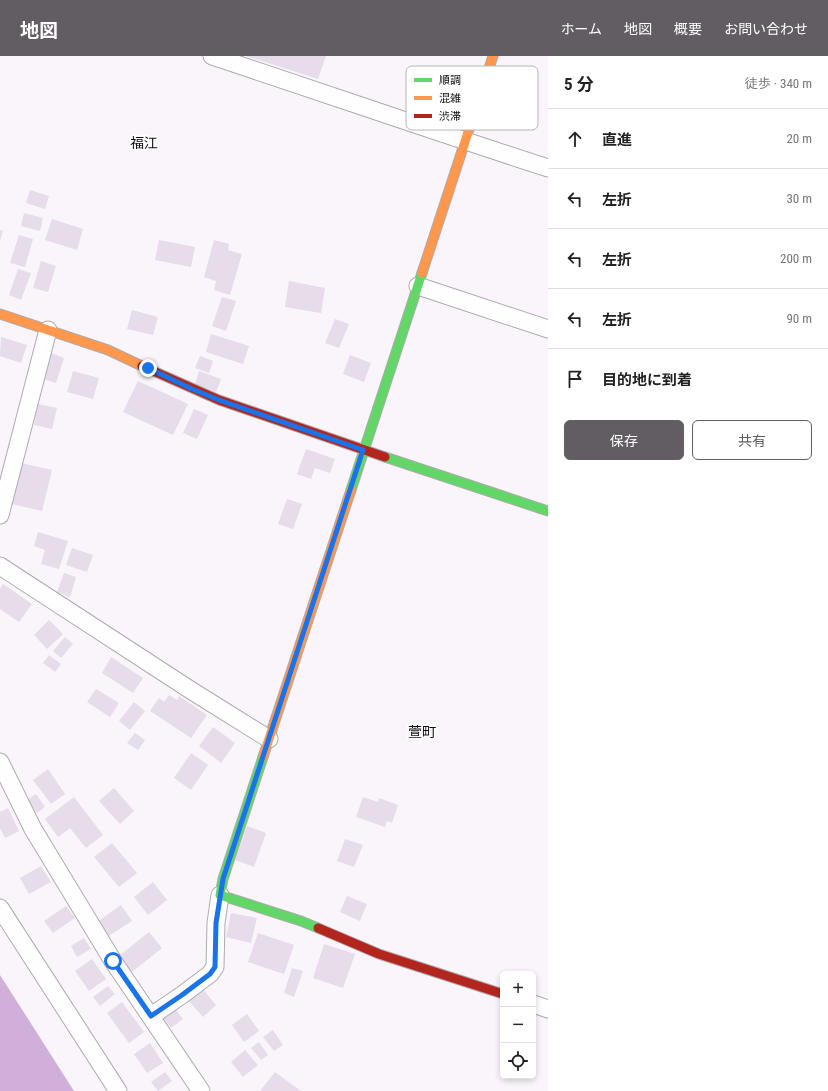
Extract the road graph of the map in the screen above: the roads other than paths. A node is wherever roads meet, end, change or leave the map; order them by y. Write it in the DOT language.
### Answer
graph roads {
  1 [pos="212,56"];
  2 [pos="493,56"];
  3 [pos="490,66"];
  4 [pos="406,121"];
  5 [pos="431,130"];
  6 [pos="469,130"];
  7 [pos="465,142"];
  8 [pos="548,168"];
  9 [pos="418,286"];
  10 [pos="0,314"];
  11 [pos="548,329"];
  12 [pos="48,330"];
  13 [pos="363,450"];
  14 [pos="548,511"];
  15 [pos="0,515"];
  16 [pos="0,566"];
  17 [pos="269,739"];
  18 [pos="0,762"];
  19 [pos="220,895"];
  20 [pos="0,908"];
  21 [pos="500,993"];
  22 [pos="536,1005"];
  23 [pos="548,1009"];
  24 [pos="151,1016"];
  25 [pos="118,1091"];
  26 [pos="201,1091"];
  1 -- 4 [label="street"];
  2 -- 3 [label="street"];
  5 -- 7 [label="street"];
  6 -- 7 [label="street"];
  7 -- 8 [label="street"];
  7 -- 9 [label="street"];
  9 -- 11 [label="street"];
  9 -- 13 [label="street"];
  10 -- 12 [label="street"];
  12 -- 13 [label="street"];
  12 -- 15 [label="street"];
  13 -- 14 [label="street"];
  13 -- 17 [label="street"];
  16 -- 17 [label="street"];
  17 -- 19 [label="street"];
  18 -- 24 [label="street"];
  19 -- 21 [label="street"];
  19 -- 24 [label="street"];
  20 -- 25 [label="street"];
  22 -- 23 [label="street"];
  24 -- 26 [label="street"];
}
